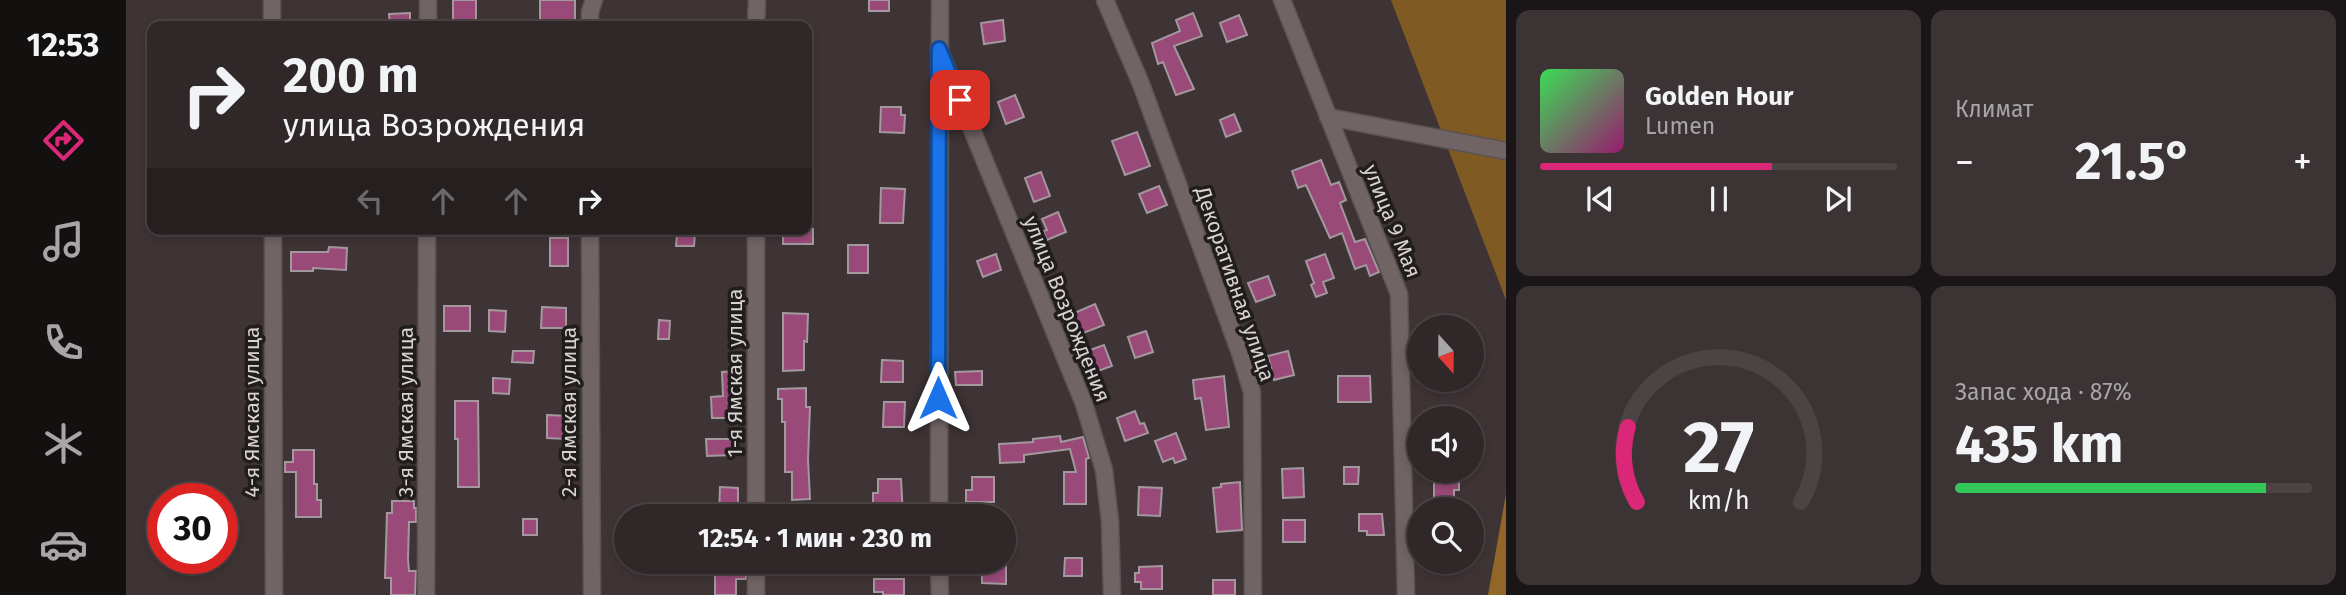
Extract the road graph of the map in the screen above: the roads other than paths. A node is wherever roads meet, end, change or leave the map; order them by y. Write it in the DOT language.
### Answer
graph roads {
  1 [pos="272,0"];
  2 [pos="428,0"];
  3 [pos="594,0"];
  4 [pos="757,0"];
  5 [pos="940,0"];
  6 [pos="1105,0"];
  7 [pos="1282,0"];
  8 [pos="272,21"];
  9 [pos="428,21"];
  10 [pos="590,21"];
  11 [pos="756,21"];
  12 [pos="939,49"];
  13 [pos="1328,117"];
  14 [pos="1506,151"];
  15 [pos="273,235"];
  16 [pos="427,235"];
  17 [pos="590,235"];
  18 [pos="756,235"];
  19 [pos="756,504"];
  20 [pos="939,504"];
  21 [pos="756,574"];
  22 [pos="939,574"];
  23 [pos="274,595"];
  24 [pos="426,595"];
  25 [pos="592,595"];
  26 [pos="756,595"];
  27 [pos="940,595"];
  28 [pos="1112,595"];
  29 [pos="1253,595"];
  30 [pos="1406,595"];
  1 -- 8 [label="street"];
  2 -- 9 [label="street"];
  3 -- 10 [label="street"];
  4 -- 11 [label="street"];
  5 -- 12 [label="street"];
  6 -- 29 [label="street, Декоративная улица"];
  7 -- 13 [label="street, улица 9 Мая"];
  12 -- 20 [label="street"];
  12 -- 28 [label="street, улица Возрождения"];
  13 -- 14 [label="street"];
  13 -- 30 [label="street, улица 9 Мая"];
  15 -- 23 [label="street, 4-я Ямская улица"];
  16 -- 24 [label="street, 3-я Ямская улица"];
  17 -- 25 [label="street, 2-я Ямская улица"];
  18 -- 19 [label="street, 1-я Ямская улица"];
  21 -- 26 [label="street"];
  22 -- 27 [label="street"];
}
